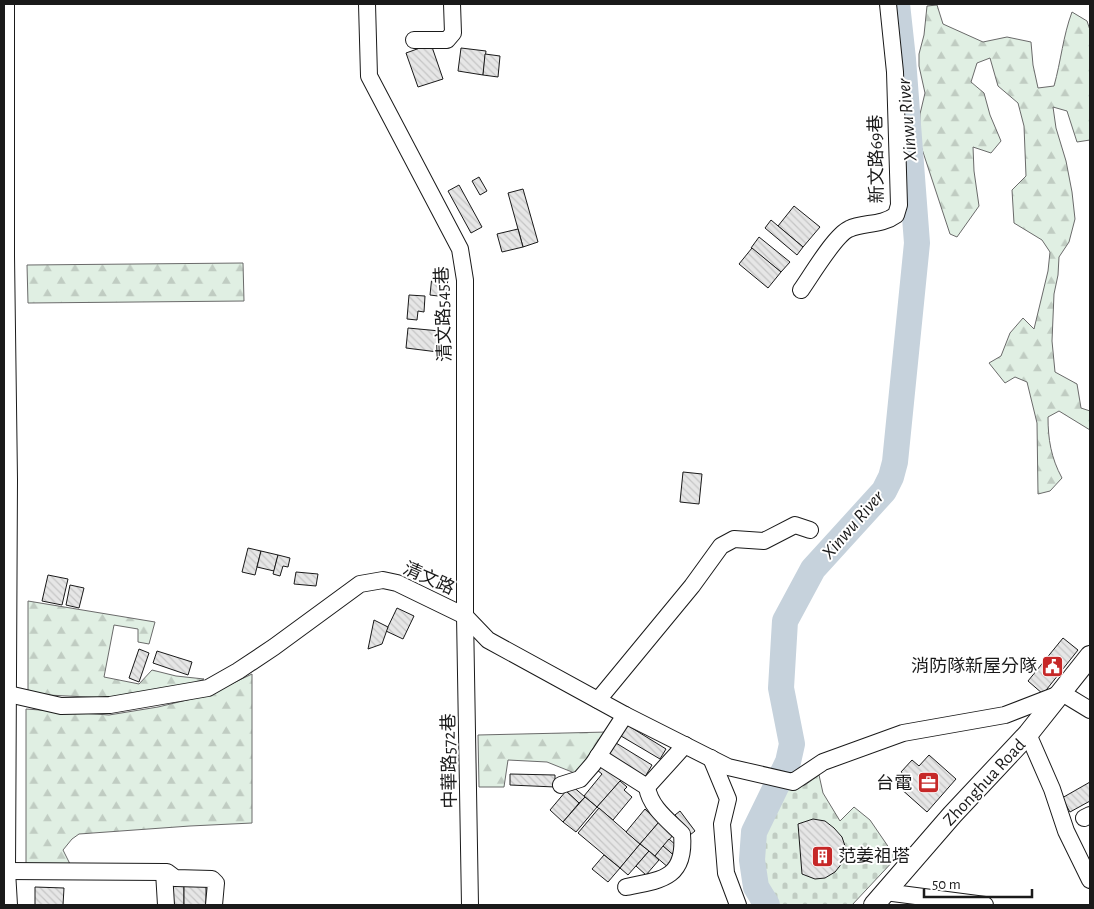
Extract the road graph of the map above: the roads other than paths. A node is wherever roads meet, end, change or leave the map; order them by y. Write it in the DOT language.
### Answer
graph roads {
  1 [pos="6,4"];
  2 [pos="368,4"];
  3 [pos="452,4"];
  4 [pos="888,4"];
  5 [pos="414,40"];
  6 [pos="5,256"];
  7 [pos="801,290"];
  8 [pos="810,530"];
  9 [pos="465,616"];
  10 [pos="1090,656"];
  11 [pos="6,693"];
  12 [pos="1062,693"];
  13 [pos="598,700"];
  14 [pos="1090,710"];
  15 [pos="625,715"];
  16 [pos="1028,734"];
  17 [pos="685,745"];
  18 [pos="598,756"];
  19 [pos="711,758"];
  20 [pos="561,785"];
  21 [pos="647,787"];
  22 [pos="7,871"];
  23 [pos="164,872"];
  24 [pos="1090,880"];
  25 [pos="626,887"];
  26 [pos="879,898"];
  27 [pos="9,905"];
  28 [pos="166,905"];
  29 [pos="214,905"];
  30 [pos="470,905"];
  31 [pos="738,905"];
  32 [pos="985,905"];
  1 -- 6 [label="street"];
  2 -- 9 [label="street, 清文路545巷"];
  3 -- 5 [label="street"];
  4 -- 7 [label="street, 新文路69巷"];
  6 -- 11 [label="street"];
  8 -- 13 [label="street"];
  9 -- 11 [label="street, 清文路"];
  9 -- 13 [label="street, 清文路"];
  9 -- 30 [label="street, 中華路572巷"];
  10 -- 12 [label="main road, Zhonghua Road"];
  11 -- 22 [label="street"];
  12 -- 14 [label="street"];
  12 -- 16 [label="main road, Zhonghua Road"];
  12 -- 19 [label="street, 清文路"];
  13 -- 15 [label="street, 清文路"];
  15 -- 17 [label="street, 清文路"];
  15 -- 18 [label="street"];
  16 -- 24 [label="street"];
  16 -- 26 [label="main road, Zhonghua Road"];
  17 -- 19 [label="street, 清文路"];
  17 -- 21 [label="street"];
  18 -- 20 [label="street"];
  18 -- 21 [label="street"];
  19 -- 31 [label="street"];
  21 -- 25 [label="street"];
  22 -- 23 [label="street"];
  22 -- 27 [label="street"];
  23 -- 28 [label="street"];
  23 -- 29 [label="street"];
  26 -- 32 [label="street"];
}
